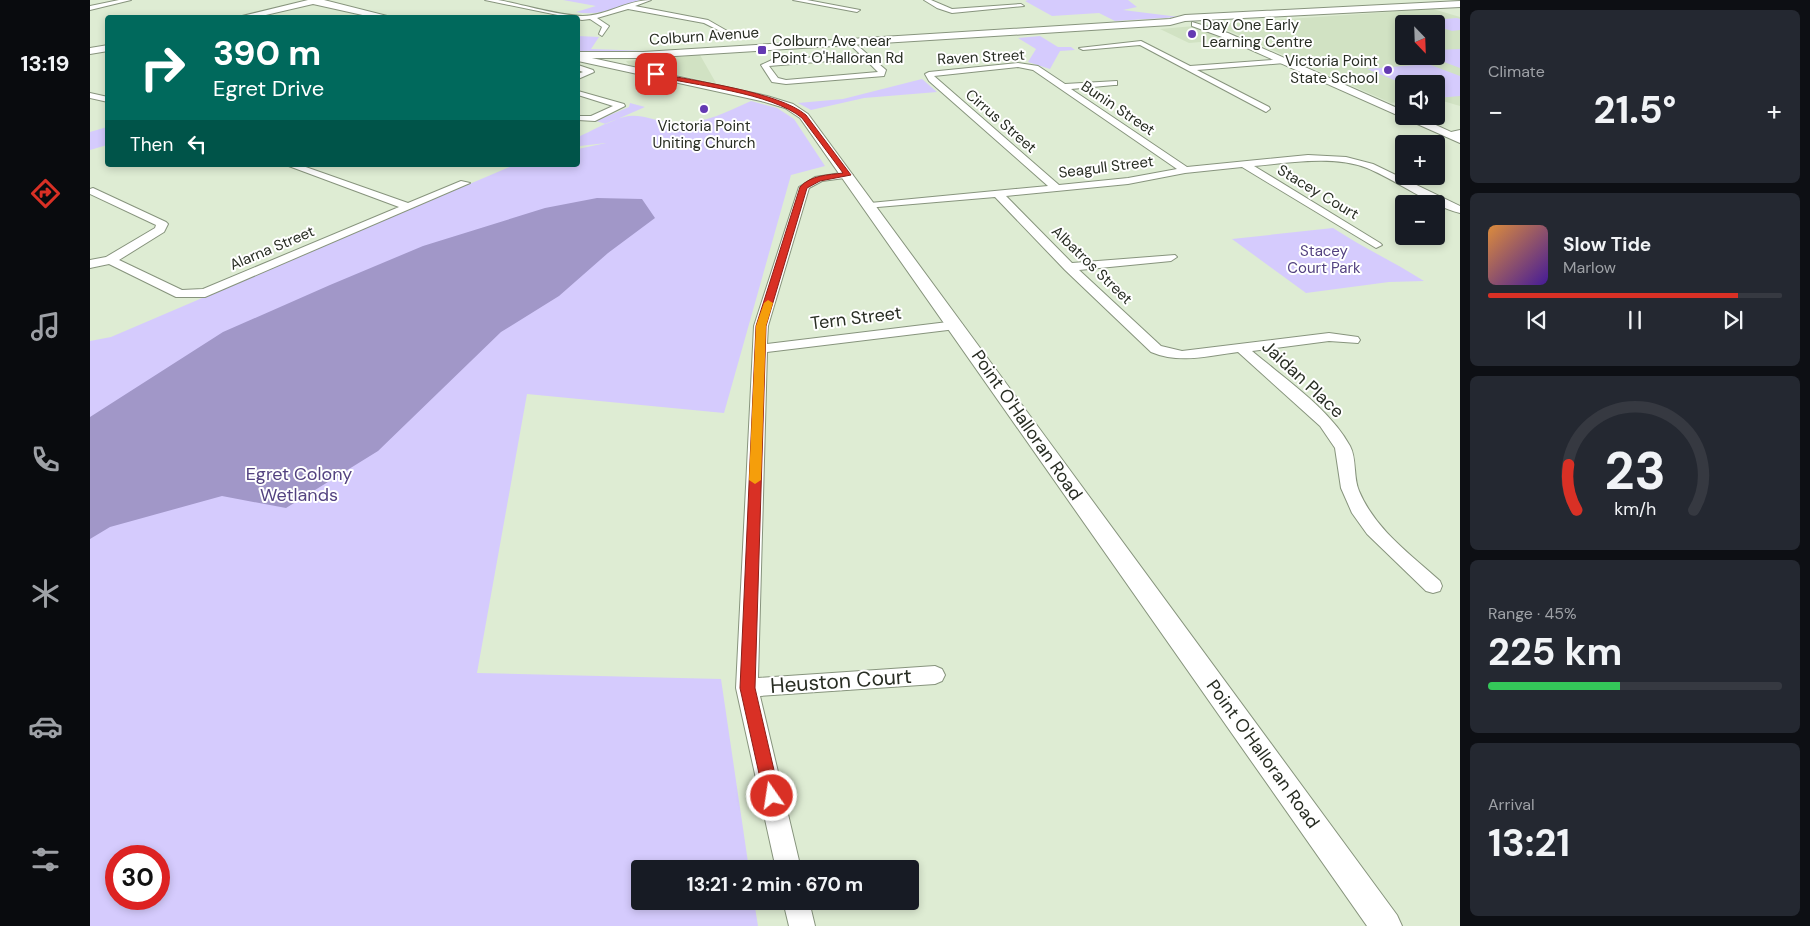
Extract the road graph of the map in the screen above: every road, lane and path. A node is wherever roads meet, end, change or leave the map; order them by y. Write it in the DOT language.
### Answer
graph roads {
  1 [pos="128,0"];
  2 [pos="488,0"];
  3 [pos="515,0"];
  4 [pos="648,0"];
  5 [pos="796,0"];
  6 [pos="927,0"];
  7 [pos="317,1"];
  8 [pos="300,2"];
  9 [pos="504,3"];
  10 [pos="1460,3"];
  11 [pos="628,6"];
  12 [pos="1021,6"];
  13 [pos="90,8"];
  14 [pos="857,10"];
  15 [pos="250,15"];
  16 [pos="377,15"];
  17 [pos="567,15"];
  18 [pos="580,17"];
  19 [pos="591,17"];
  20 [pos="1195,22"];
  21 [pos="726,32"];
  22 [pos="602,34"];
  23 [pos="851,42"];
  24 [pos="1083,48"];
  25 [pos="105,49"];
  26 [pos="90,52"];
  27 [pos="866,56"];
  28 [pos="580,57"];
  29 [pos="1284,61"];
  30 [pos="617,62"];
  31 [pos="580,68"];
  32 [pos="1035,68"];
  33 [pos="1188,68"];
  34 [pos="928,74"];
  35 [pos="580,77"];
  36 [pos="1114,83"];
  37 [pos="1063,87"];
  38 [pos="90,95"];
  39 [pos="580,95"];
  40 [pos="105,99"];
  41 [pos="1266,109"];
  42 [pos="1395,111"];
  43 [pos="580,118"];
  44 [pos="1427,125"];
  45 [pos="1460,133"];
  46 [pos="1447,134"];
  47 [pos="1460,140"];
  48 [pos="1351,148"];
  49 [pos="1346,160"];
  50 [pos="1243,164"];
  51 [pos="297,167"];
  52 [pos="1185,170"];
  53 [pos="848,175"];
  54 [pos="465,183"];
  55 [pos="1058,188"];
  56 [pos="93,191"];
  57 [pos="998,194"];
  58 [pos="870,206"];
  59 [pos="408,207"];
  60 [pos="1460,210"];
  61 [pos="1376,245"];
  62 [pos="1171,257"];
  63 [pos="110,260"];
  64 [pos="90,264"];
  65 [pos="1069,267"];
  66 [pos="956,325"];
  67 [pos="1353,340"];
  68 [pos="1240,348"];
  69 [pos="760,349"];
  70 [pos="1433,586"];
  71 [pos="935,675"];
  72 [pos="747,688"];
  73 [pos="787,860"];
  74 [pos="798,910"];
  75 [pos="802,926"];
  76 [pos="1386,926"];
  1 -- 13 [label="street"];
  2 -- 9 [label="street"];
  3 -- 9 [label="street"];
  4 -- 11 [label="street"];
  5 -- 14 [label="street"];
  6 -- 12 [label="street"];
  7 -- 8 [label="main road"];
  7 -- 16 [label="main road"];
  8 -- 15 [label="main road"];
  9 -- 17 [label="street"];
  10 -- 20 [label="main road, Colburn Avenue"];
  11 -- 19 [label="street"];
  11 -- 21 [label="street"];
  18 -- 19 [label="street"];
  19 -- 22 [label="street"];
  20 -- 23 [label="main road, Colburn Avenue"];
  20 -- 29 [label="street"];
  23 -- 27 [label="street"];
  23 -- 30 [label="main road, Colburn Avenue"];
  24 -- 33 [label="street"];
  25 -- 26 [label="main road"];
  27 -- 27 [label="street"];
  28 -- 30 [label="main road, Colburn Avenue"];
  29 -- 33 [label="street"];
  29 -- 42 [label="street"];
  30 -- 53 [label="street, Point O'Halloran Road"];
  31 -- 35 [label="street"];
  32 -- 34 [label="street, Raven Street"];
  32 -- 37 [label="street, Bunin Street"];
  33 -- 41 [label="street"];
  34 -- 55 [label="street, Cirrus Street"];
  36 -- 37 [label="street"];
  37 -- 52 [label="street, Bunin Street"];
  38 -- 40 [label="street"];
  39 -- 43 [label="street"];
  44 -- 46 [label="street"];
  45 -- 46 [label="street"];
  46 -- 47 [label="street"];
  48 -- 49 [label="street"];
  49 -- 50 [label="street, Seagull Street"];
  49 -- 60 [label="street, Seagull Street"];
  50 -- 52 [label="street, Seagull Street"];
  50 -- 61 [label="street, Stacey Court"];
  51 -- 59 [label="street"];
  52 -- 55 [label="street, Seagull Street"];
  53 -- 58 [label="street, Point O'Halloran Road"];
  53 -- 69 [label="street"];
  54 -- 59 [label="street, Alarna Street"];
  55 -- 57 [label="street, Seagull Street"];
  56 -- 63 [label="street"];
  57 -- 58 [label="street, Seagull Street"];
  57 -- 65 [label="street, Albatros Street"];
  58 -- 66 [label="street, Point O'Halloran Road"];
  59 -- 63 [label="street, Alarna Street"];
  62 -- 65 [label="street"];
  63 -- 64 [label="street"];
  65 -- 68 [label="street, Albatros Street"];
  66 -- 69 [label="street, Tern Street"];
  66 -- 76 [label="street, Point O'Halloran Road"];
  67 -- 68 [label="street"];
  68 -- 70 [label="street, Jaidan Place"];
  69 -- 72 [label="street"];
  71 -- 72 [label="street, Heuston Court"];
  72 -- 73 [label="street"];
  74 -- 75 [label="street"];
}
